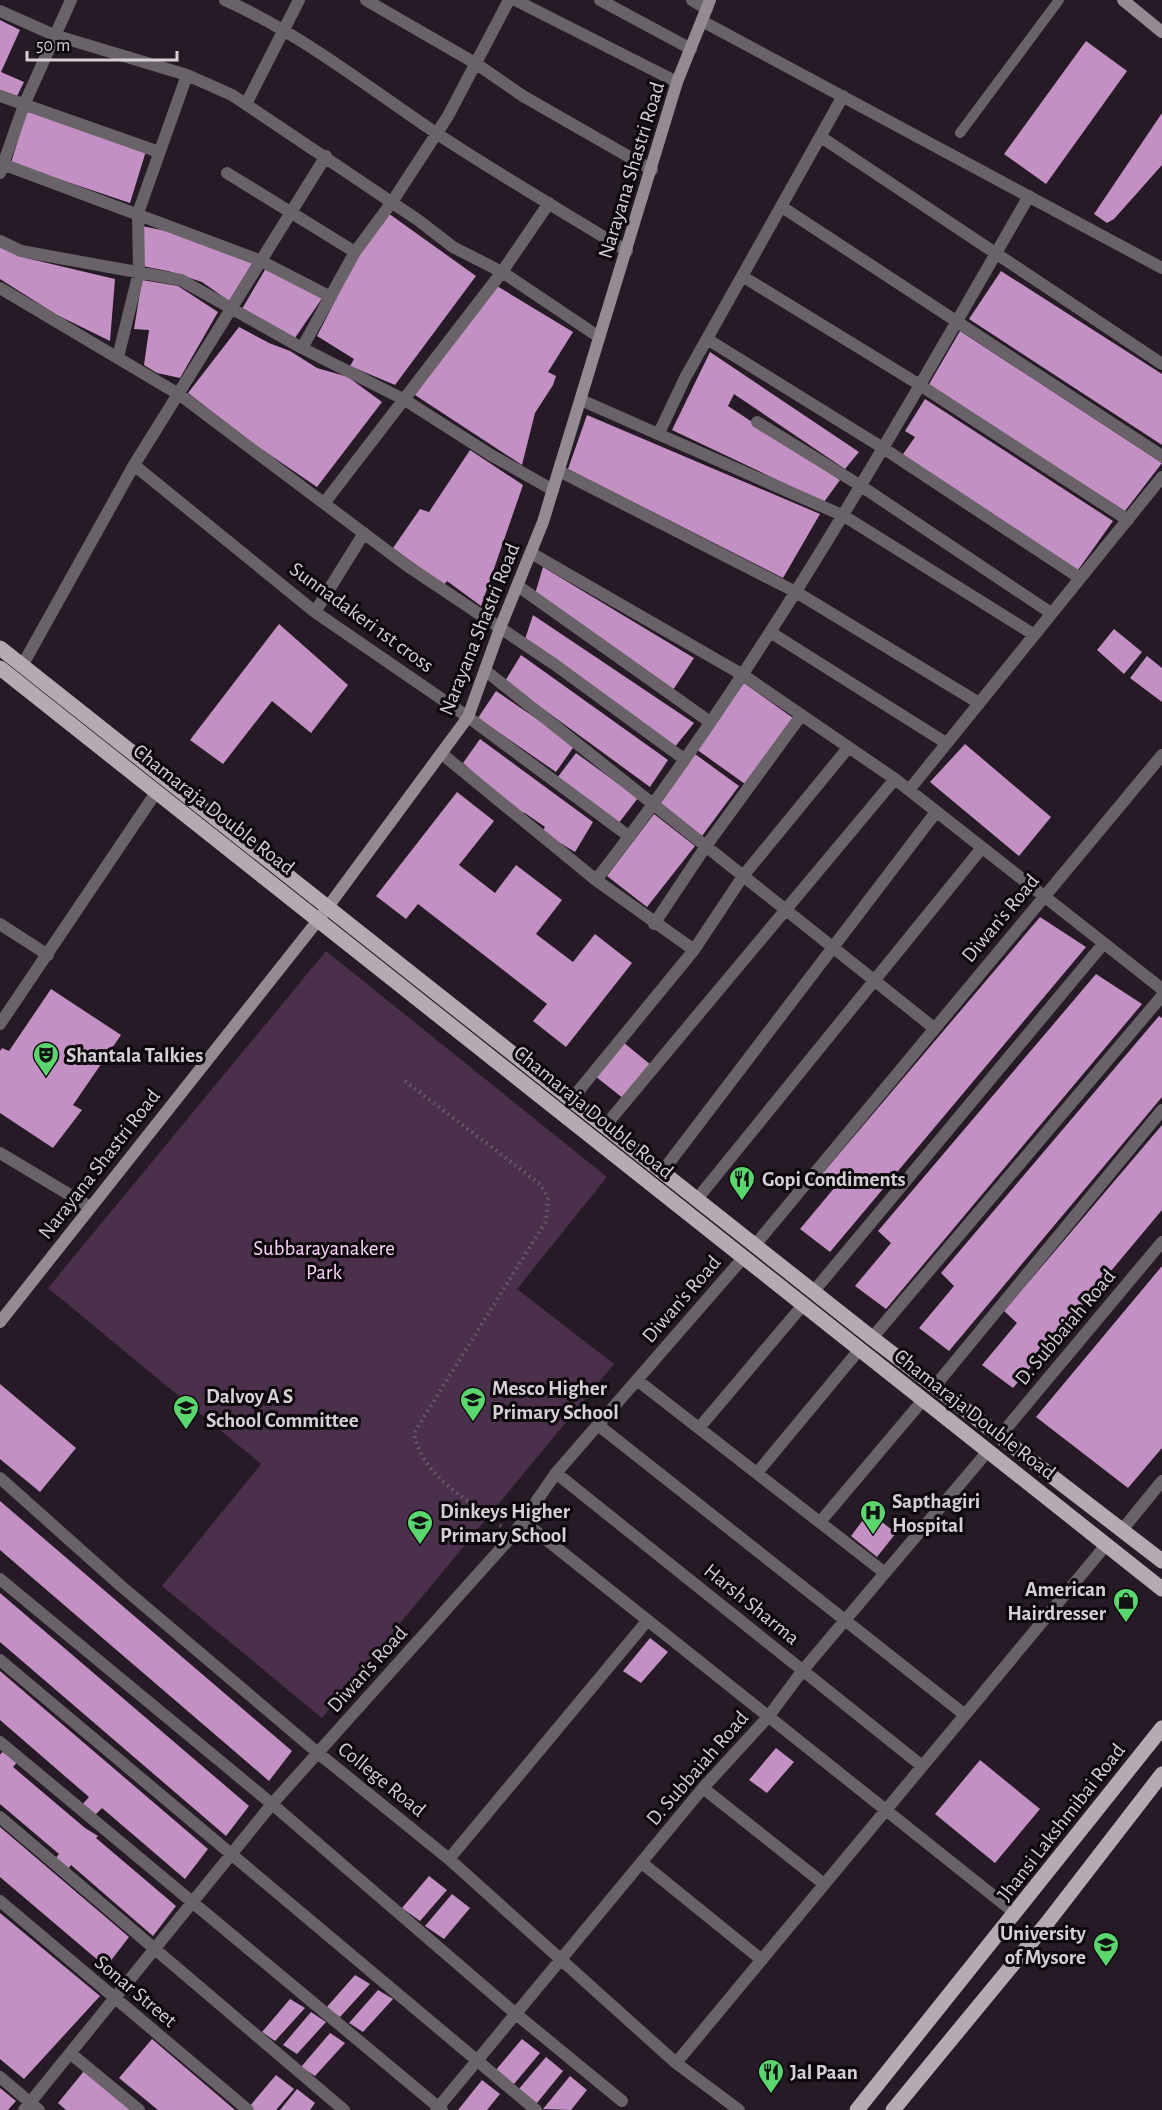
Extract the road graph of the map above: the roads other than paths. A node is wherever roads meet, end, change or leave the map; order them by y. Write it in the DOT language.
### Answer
graph roads {
  1 [pos="71,0"];
  2 [pos="225,0"];
  3 [pos="299,0"];
  4 [pos="366,0"];
  5 [pos="508,0"];
  6 [pos="515,0"];
  7 [pos="600,0"];
  8 [pos="692,0"];
  9 [pos="1059,0"];
  10 [pos="1123,0"];
  11 [pos="706,10"];
  12 [pos="0,11"];
  13 [pos="285,31"];
  14 [pos="1162,32"];
  15 [pos="54,35"];
  16 [pos="691,49"];
  17 [pos="475,63"];
  18 [pos="187,75"];
  19 [pos="677,82"];
  20 [pos="0,96"];
  21 [pos="843,96"];
  22 [pos="246,104"];
  23 [pos="24,105"];
  24 [pos="436,133"];
  25 [pos="960,133"];
  26 [pos="821,137"];
  27 [pos="159,152"];
  28 [pos="326,156"];
  29 [pos="2,167"];
  30 [pos="652,170"];
  31 [pos="227,173"];
  32 [pos="1029,196"];
  33 [pos="392,202"];
  34 [pos="549,203"];
  35 [pos="782,207"];
  36 [pos="290,210"];
  37 [pos="138,213"];
  38 [pos="0,241"];
  39 [pos="627,251"];
  40 [pos="355,252"];
  41 [pos="996,254"];
  42 [pos="259,260"];
  43 [pos="1162,268"];
  44 [pos="139,272"];
  45 [pos="502,272"];
  46 [pos="742,276"];
  47 [pos="0,288"];
  48 [pos="330,297"];
  49 [pos="231,306"];
  50 [pos="956,322"];
  51 [pos="599,338"];
  52 [pos="707,339"];
  53 [pos="302,348"];
  54 [pos="118,357"];
  55 [pos="1162,364"];
  56 [pos="920,385"];
  57 [pos="180,394"];
  58 [pos="405,400"];
  59 [pos="581,400"];
  60 [pos="757,422"];
  61 [pos="659,433"];
  62 [pos="883,448"];
  63 [pos="1162,456"];
  64 [pos="134,465"];
  65 [pos="559,471"];
  66 [pos="1162,477"];
  67 [pos="861,486"];
  68 [pos="553,490"];
  69 [pos="325,502"];
  70 [pos="844,516"];
  71 [pos="1128,520"];
  72 [pos="364,533"];
  73 [pos="531,554"];
  74 [pos="1080,578"];
  75 [pos="518,586"];
  76 [pos="796,592"];
  77 [pos="315,612"];
  78 [pos="1051,613"];
  79 [pos="500,628"];
  80 [pos="770,632"];
  81 [pos="1033,634"];
  82 [pos="0,648"];
  83 [pos="22,666"];
  84 [pos="0,668"];
  85 [pos="486,671"];
  86 [pos="743,675"];
  87 [pos="979,703"];
  88 [pos="468,717"];
  89 [pos="800,717"];
  90 [pos="710,722"];
  91 [pos="946,743"];
  92 [pos="848,748"];
  93 [pos="441,754"];
  94 [pos="1162,755"];
  95 [pos="684,759"];
  96 [pos="895,779"];
  97 [pos="909,790"];
  98 [pos="157,792"];
  99 [pos="652,803"];
  100 [pos="936,812"];
  101 [pos="630,837"];
  102 [pos="706,846"];
  103 [pos="981,849"];
  104 [pos="743,876"];
  105 [pos="596,880"];
  106 [pos="1042,897"];
  107 [pos="328,906"];
  108 [pos="786,910"];
  109 [pos="319,919"];
  110 [pos="0,924"];
  111 [pos="654,924"];
  112 [pos="1104,943"];
  113 [pos="831,946"];
  114 [pos="694,950"];
  115 [pos="48,955"];
  116 [pos="875,981"];
  117 [pos="1162,989"];
  118 [pos="1162,996"];
  119 [pos="2,1020"];
  120 [pos="934,1028"];
  121 [pos="571,1100"];
  122 [pos="1162,1110"];
  123 [pos="605,1126"];
  124 [pos="0,1153"];
  125 [pos="662,1172"];
  126 [pos="697,1199"];
  127 [pos="90,1207"];
  128 [pos="1162,1242"];
  129 [pos="754,1245"];
  130 [pos="743,1258"];
  131 [pos="814,1291"];
  132 [pos="803,1305"];
  133 [pos="0,1323"];
  134 [pos="872,1338"];
  135 [pos="859,1350"];
  136 [pos="637,1380"];
  137 [pos="934,1386"];
  138 [pos="923,1400"];
  139 [pos="598,1425"];
  140 [pos="699,1428"];
  141 [pos="999,1437"];
  142 [pos="988,1451"];
  143 [pos="556,1473"];
  144 [pos="757,1473"];
  145 [pos="0,1478"];
  146 [pos="1162,1481"];
  147 [pos="523,1521"];
  148 [pos="820,1522"];
  149 [pos="1122,1530"];
  150 [pos="1106,1545"];
  151 [pos="1162,1561"];
  152 [pos="885,1573"];
  153 [pos="0,1579"];
  154 [pos="1162,1589"];
  155 [pos="845,1620"];
  156 [pos="647,1621"];
  157 [pos="0,1660"];
  158 [pos="803,1670"];
  159 [pos="965,1715"];
  160 [pos="768,1717"];
  161 [pos="1162,1728"];
  162 [pos="0,1742"];
  163 [pos="318,1753"];
  164 [pos="922,1766"];
  165 [pos="1162,1774"];
  166 [pos="703,1788"];
  167 [pos="272,1804"];
  168 [pos="886,1810"];
  169 [pos="0,1817"];
  170 [pos="232,1857"];
  171 [pos="449,1859"];
  172 [pos="642,1863"];
  173 [pos="824,1884"];
  174 [pos="0,1901"];
  175 [pos="192,1901"];
  176 [pos="1015,1913"];
  177 [pos="153,1949"];
  178 [pos="563,1959"];
  179 [pos="762,1960"];
  180 [pos="113,1998"];
  181 [pos="516,2014"];
  182 [pos="70,2053"];
  183 [pos="478,2059"];
  184 [pos="676,2063"];
  185 [pos="0,2077"];
  186 [pos="622,2101"];
  187 [pos="31,2108"];
  188 [pos="439,2109"];
  189 [pos="139,2110"];
  190 [pos="248,2110"];
  191 [pos="344,2110"];
  192 [pos="536,2110"];
  193 [pos="740,2110"];
  194 [pos="857,2110"];
  195 [pos="893,2110"];
  1 -- 15 [label="street"];
  2 -- 13 [label="street"];
  3 -- 13 [label="street"];
  4 -- 17 [label="street"];
  5 -- 17 [label="street"];
  6 -- 19 [label="street"];
  7 -- 16 [label="street"];
  8 -- 11 [label="street"];
  9 -- 25 [label="lane"];
  10 -- 14 [label="street"];
  11 -- 16 [label="street, Narayana Shastri Road"];
  11 -- 21 [label="street"];
  12 -- 15 [label="street"];
  13 -- 22 [label="street"];
  13 -- 24 [label="street"];
  15 -- 18 [label="street"];
  15 -- 23 [label="street"];
  16 -- 19 [label="street, Narayana Shastri Road"];
  17 -- 24 [label="street"];
  17 -- 30 [label="street"];
  18 -- 22 [label="street"];
  18 -- 27 [label="street"];
  19 -- 30 [label="street, Narayana Shastri Road"];
  20 -- 23 [label="street"];
  21 -- 26 [label="street"];
  21 -- 32 [label="street"];
  22 -- 28 [label="street"];
  23 -- 27 [label="street"];
  23 -- 29 [label="street"];
  24 -- 33 [label="street"];
  24 -- 34 [label="street"];
  26 -- 35 [label="street"];
  26 -- 41 [label="street"];
  27 -- 37 [label="street"];
  28 -- 33 [label="street"];
  28 -- 36 [label="street"];
  29 -- 37 [label="street"];
  30 -- 39 [label="street, Narayana Shastri Road"];
  31 -- 36 [label="street"];
  32 -- 41 [label="street"];
  32 -- 43 [label="street"];
  33 -- 40 [label="street"];
  33 -- 45 [label="street"];
  34 -- 39 [label="street"];
  34 -- 45 [label="street"];
  35 -- 46 [label="street"];
  35 -- 50 [label="street"];
  36 -- 40 [label="street"];
  36 -- 42 [label="street"];
  37 -- 42 [label="street"];
  37 -- 44 [label="street"];
  38 -- 44 [label="street"];
  39 -- 51 [label="street, Narayana Shastri Road"];
  40 -- 48 [label="street"];
  41 -- 50 [label="street"];
  41 -- 55 [label="street"];
  42 -- 48 [label="street"];
  42 -- 49 [label="street"];
  44 -- 49 [label="street"];
  44 -- 54 [label="street"];
  45 -- 51 [label="street"];
  45 -- 58 [label="street"];
  46 -- 52 [label="street"];
  46 -- 56 [label="street"];
  47 -- 54 [label="street"];
  48 -- 53 [label="street"];
  49 -- 53 [label="street"];
  49 -- 57 [label="street"];
  50 -- 56 [label="street"];
  50 -- 63 [label="street"];
  51 -- 59 [label="street, Narayana Shastri Road"];
  52 -- 61 [label="street"];
  52 -- 62 [label="street"];
  53 -- 58 [label="street"];
  54 -- 57 [label="street"];
  56 -- 62 [label="street"];
  56 -- 71 [label="street"];
  57 -- 64 [label="street"];
  57 -- 69 [label="street"];
  58 -- 68 [label="street"];
  58 -- 69 [label="street"];
  59 -- 61 [label="street"];
  59 -- 65 [label="street, Narayana Shastri Road"];
  60 -- 67 [label="street"];
  61 -- 70 [label="street"];
  62 -- 67 [label="street"];
  62 -- 74 [label="street"];
  64 -- 77 [label="street, Sunnadakeri 1st cross"];
  64 -- 83 [label="street"];
  65 -- 68 [label="street, Narayana Shastri Road"];
  65 -- 76 [label="street"];
  66 -- 71 [label="street"];
  67 -- 70 [label="street"];
  67 -- 78 [label="street"];
  68 -- 73 [label="street, Narayana Shastri Road"];
  69 -- 72 [label="street"];
  70 -- 76 [label="street"];
  70 -- 81 [label="street"];
  71 -- 74 [label="street"];
  72 -- 77 [label="street"];
  72 -- 79 [label="street"];
  73 -- 75 [label="street, Narayana Shastri Road"];
  73 -- 86 [label="street"];
  74 -- 78 [label="street"];
  75 -- 79 [label="street, Narayana Shastri Road"];
  75 -- 90 [label="street"];
  76 -- 80 [label="street"];
  76 -- 87 [label="street"];
  77 -- 88 [label="street, Sunnadakeri 1st cross"];
  78 -- 81 [label="street"];
  79 -- 85 [label="street, Narayana Shastri Road"];
  79 -- 95 [label="street"];
  80 -- 86 [label="street"];
  80 -- 91 [label="street"];
  81 -- 87 [label="street"];
  82 -- 83 [label="main road, Chamaraja Double Road"];
  83 -- 107 [label="main road, Chamaraja Double Road"];
  84 -- 98 [label="main road, Chamaraja Double Road"];
  85 -- 88 [label="street, Narayana Shastri Road"];
  85 -- 99 [label="street"];
  86 -- 89 [label="street"];
  86 -- 90 [label="street"];
  87 -- 91 [label="street"];
  88 -- 93 [label="street, Narayana Shastri Road"];
  88 -- 101 [label="street, Sunnadakeri 1st cross"];
  89 -- 92 [label="street"];
  89 -- 102 [label="street"];
  90 -- 95 [label="street"];
  91 -- 97 [label="street"];
  92 -- 96 [label="street"];
  92 -- 104 [label="street"];
  93 -- 105 [label="street"];
  93 -- 107 [label="street, Narayana Shastri Road"];
  94 -- 106 [label="street, Diwan's Road"];
  95 -- 99 [label="street"];
  96 -- 97 [label="street"];
  96 -- 108 [label="street"];
  97 -- 100 [label="street"];
  98 -- 109 [label="main road, Chamaraja Double Road"];
  98 -- 115 [label="street"];
  99 -- 101 [label="street"];
  99 -- 102 [label="street"];
  100 -- 103 [label="street"];
  100 -- 113 [label="street"];
  101 -- 105 [label="street"];
  102 -- 104 [label="street"];
  102 -- 111 [label="street"];
  103 -- 106 [label="street"];
  103 -- 116 [label="street"];
  104 -- 108 [label="street"];
  104 -- 114 [label="street"];
  105 -- 111 [label="street"];
  106 -- 112 [label="street"];
  106 -- 120 [label="street, Diwan's Road"];
  107 -- 109 [label="street, Narayana Shastri Road"];
  107 -- 121 [label="main road, Chamaraja Double Road"];
  108 -- 113 [label="street"];
  108 -- 123 [label="street"];
  109 -- 127 [label="street, Narayana Shastri Road"];
  109 -- 130 [label="main road, Chamaraja Double Road"];
  110 -- 115 [label="street"];
  111 -- 114 [label="street"];
  112 -- 117 [label="street"];
  112 -- 131 [label="street"];
  113 -- 116 [label="street"];
  113 -- 125 [label="street"];
  114 -- 121 [label="street"];
  115 -- 119 [label="street"];
  116 -- 120 [label="street"];
  116 -- 126 [label="street"];
  118 -- 134 [label="street"];
  120 -- 129 [label="street, Diwan's Road"];
  121 -- 123 [label="main road, Chamaraja Double Road"];
  122 -- 137 [label="street"];
  123 -- 125 [label="main road, Chamaraja Double Road"];
  124 -- 127 [label="street"];
  125 -- 126 [label="main road, Chamaraja Double Road"];
  126 -- 129 [label="main road, Chamaraja Double Road"];
  127 -- 133 [label="street, Narayana Shastri Road"];
  128 -- 141 [label="street, D. Subbaiah Road"];
  129 -- 131 [label="main road, Chamaraja Double Road"];
  130 -- 132 [label="main road, Chamaraja Double Road"];
  130 -- 136 [label="street, Diwan's Road"];
  131 -- 134 [label="main road, Chamaraja Double Road"];
  132 -- 135 [label="main road, Chamaraja Double Road"];
  132 -- 140 [label="street"];
  134 -- 137 [label="main road, Chamaraja Double Road"];
  135 -- 138 [label="main road, Chamaraja Double Road"];
  135 -- 144 [label="street"];
  136 -- 139 [label="street, Diwan's Road"];
  136 -- 140 [label="street"];
  137 -- 141 [label="main road, Chamaraja Double Road"];
  138 -- 142 [label="main road, Chamaraja Double Road"];
  138 -- 148 [label="street"];
  139 -- 143 [label="street, Diwan's Road"];
  139 -- 155 [label="street"];
  140 -- 144 [label="street"];
  141 -- 149 [label="main road, Chamaraja Double Road"];
  142 -- 150 [label="main road, Chamaraja Double Road"];
  142 -- 152 [label="street, D. Subbaiah Road"];
  143 -- 147 [label="street, Diwan's Road"];
  143 -- 158 [label="street, Harsh Sharma"];
  144 -- 148 [label="street"];
  145 -- 163 [label="street, College Road"];
  146 -- 149 [label="street"];
  147 -- 156 [label="street"];
  147 -- 163 [label="street, Diwan's Road"];
  148 -- 152 [label="street"];
  149 -- 151 [label="main road, Chamaraja Double Road"];
  150 -- 154 [label="main road, Chamaraja Double Road"];
  150 -- 159 [label="street"];
  152 -- 155 [label="street, D. Subbaiah Road"];
  153 -- 167 [label="street"];
  155 -- 158 [label="street, D. Subbaiah Road"];
  155 -- 159 [label="street"];
  156 -- 160 [label="street"];
  156 -- 171 [label="street"];
  157 -- 170 [label="street"];
  158 -- 160 [label="street, D. Subbaiah Road"];
  158 -- 164 [label="street, Harsh Sharma"];
  159 -- 164 [label="street"];
  160 -- 166 [label="street, D. Subbaiah Road"];
  160 -- 168 [label="street"];
  161 -- 176 [label="main road, Jhansi Lakshmibai Road"];
  162 -- 175 [label="street"];
  163 -- 167 [label="street, Diwan's Road"];
  163 -- 171 [label="street, College Road"];
  164 -- 168 [label="street"];
  165 -- 195 [label="main road"];
  166 -- 172 [label="street, D. Subbaiah Road"];
  166 -- 173 [label="street"];
  167 -- 170 [label="street, Diwan's Road"];
  167 -- 181 [label="street"];
  168 -- 173 [label="street"];
  168 -- 176 [label="street"];
  169 -- 177 [label="street"];
  170 -- 175 [label="street, Diwan's Road"];
  170 -- 183 [label="street"];
  171 -- 178 [label="street, College Road"];
  172 -- 178 [label="street, D. Subbaiah Road"];
  172 -- 179 [label="street"];
  173 -- 179 [label="street"];
  174 -- 180 [label="street, Sonar Street"];
  175 -- 177 [label="street, Diwan's Road"];
  175 -- 188 [label="street"];
  176 -- 194 [label="main road, Jhansi Lakshmibai Road"];
  177 -- 180 [label="street, Diwan's Road"];
  177 -- 191 [label="street"];
  178 -- 181 [label="street, D. Subbaiah Road"];
  178 -- 184 [label="street, College Road"];
  179 -- 184 [label="street"];
  180 -- 182 [label="street, Diwan's Road"];
  180 -- 190 [label="street, Sonar Street"];
  181 -- 183 [label="street, D. Subbaiah Road"];
  181 -- 186 [label="street"];
  182 -- 187 [label="street, Diwan's Road"];
  182 -- 189 [label="street"];
  183 -- 188 [label="street, D. Subbaiah Road"];
  183 -- 192 [label="street"];
  184 -- 193 [label="street, College Road"];
  185 -- 187 [label="street"];
}
